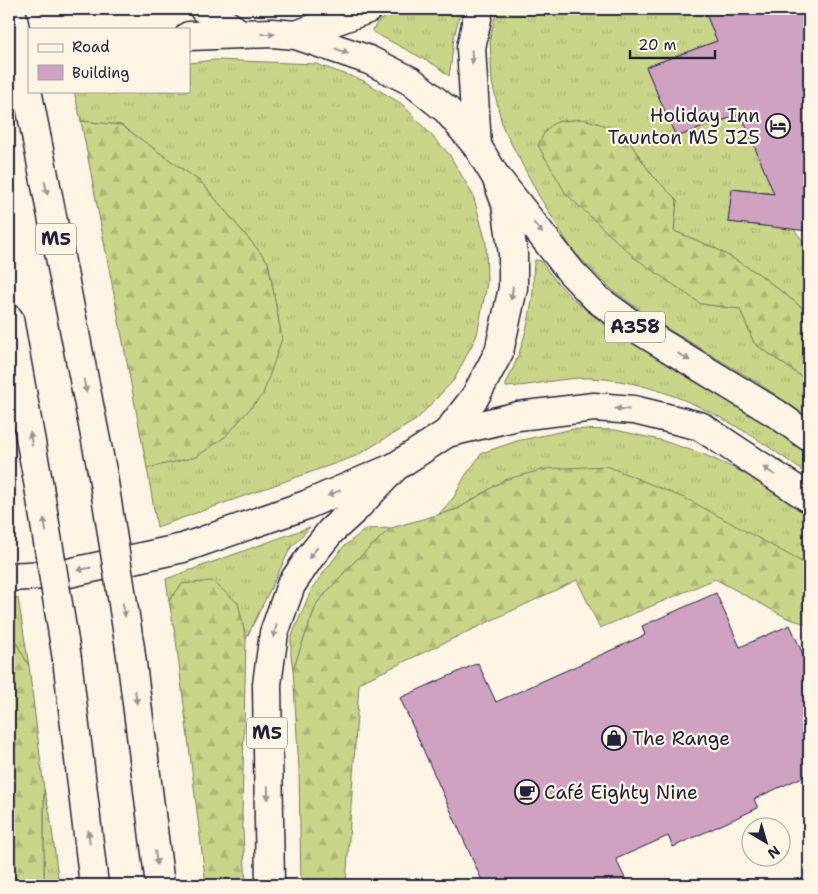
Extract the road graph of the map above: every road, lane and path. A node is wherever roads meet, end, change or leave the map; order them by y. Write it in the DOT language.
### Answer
graph roads {
  1 [pos="10,9"];
  2 [pos="204,9"];
  3 [pos="368,9"];
  4 [pos="479,9"];
  5 [pos="241,34"];
  6 [pos="296,35"];
  7 [pos="190,36"];
  8 [pos="28,60"];
  9 [pos="9,64"];
  10 [pos="477,146"];
  11 [pos="496,176"];
  12 [pos="9,319"];
  13 [pos="447,433"];
  14 [pos="809,437"];
  15 [pos="395,468"];
  16 [pos="809,498"];
  17 [pos="9,577"];
  18 [pos="94,885"];
  19 [pos="160,885"];
  20 [pos="270,885"];
  1 -- 19 [label="main road, M5, one-way, bridge"];
  2 -- 5 [label="main road"];
  3 -- 6 [label="main road"];
  4 -- 10 [label="main road, one-way"];
  5 -- 6 [label="main road, one-way"];
  5 -- 7 [label="main road"];
  6 -- 10 [label="main road, one-way"];
  8 -- 9 [label="main road"];
  10 -- 11 [label="main road"];
  11 -- 13 [label="main road, one-way"];
  11 -- 14 [label="main road, A358, one-way"];
  18 -- 12 [label="main road, one-way, bridge"];
  13 -- 15 [label="main road"];
  16 -- 13 [label="main road, one-way"];
  15 -- 17 [label="main road, one-way"];
  15 -- 20 [label="main road, M5, one-way"];
}
